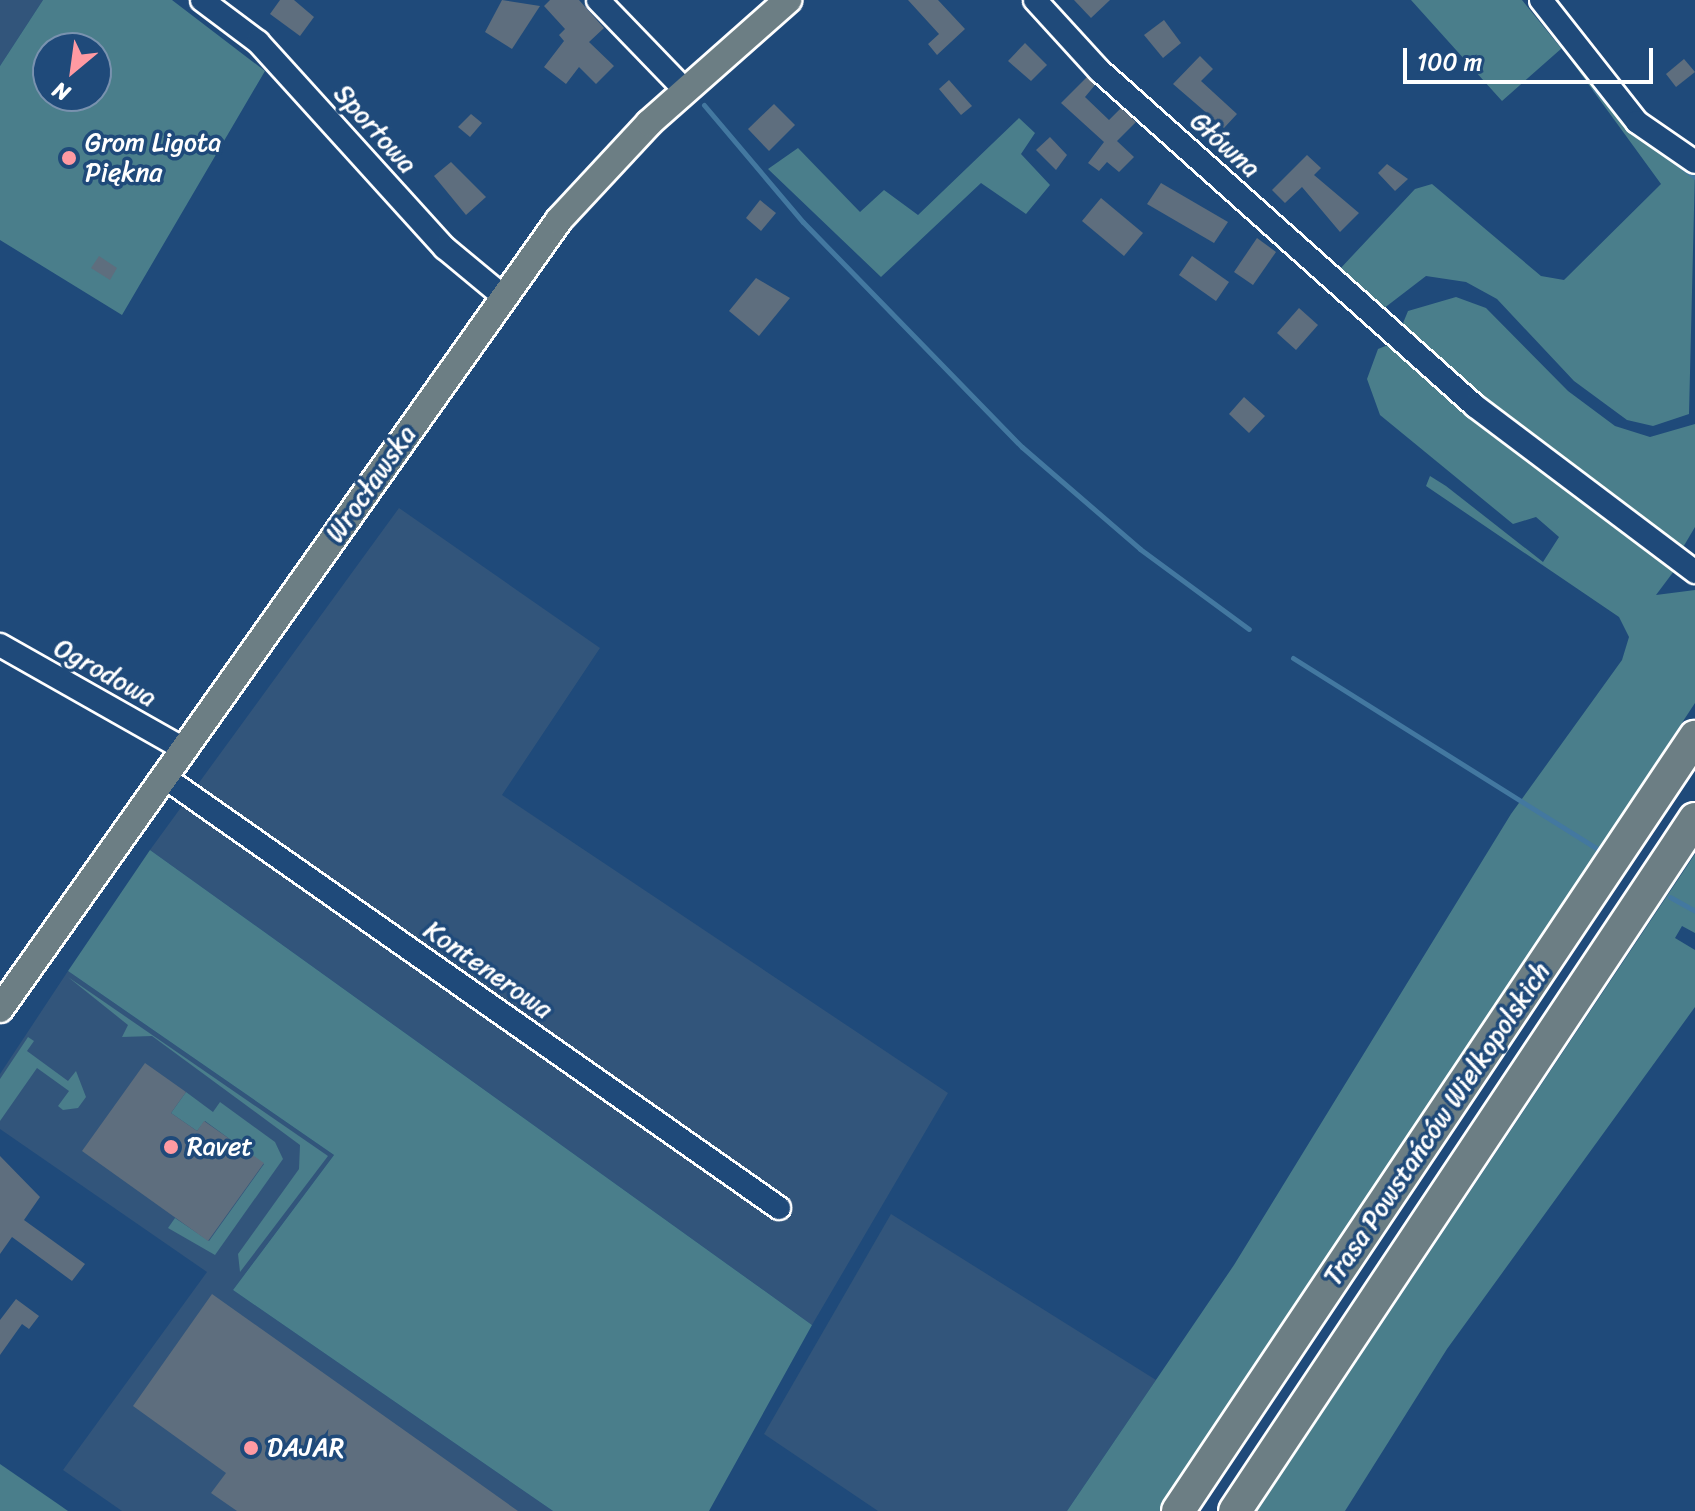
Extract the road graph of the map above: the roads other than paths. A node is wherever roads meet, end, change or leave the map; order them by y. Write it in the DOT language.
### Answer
graph roads {
  1 [pos="202,0"];
  2 [pos="598,0"];
  3 [pos="788,0"];
  4 [pos="1035,0"];
  5 [pos="1541,0"];
  6 [pos="685,90"];
  7 [pos="1695,162"];
  8 [pos="504,297"];
  9 [pos="1688,567"];
  10 [pos="0,645"];
  11 [pos="1695,737"];
  12 [pos="184,749"];
  13 [pos="164,777"];
  14 [pos="1695,819"];
  15 [pos="0,1009"];
  16 [pos="779,1208"];
  17 [pos="1178,1511"];
  18 [pos="1235,1511"];
  1 -- 8 [label="street, Sportowa"];
  2 -- 6 [label="street"];
  3 -- 6 [label="main road, Wrocławska"];
  4 -- 9 [label="street, Główna"];
  5 -- 7 [label="street"];
  6 -- 8 [label="main road, Wrocławska"];
  8 -- 12 [label="main road, Wrocławska"];
  10 -- 12 [label="street, Ogrodowa"];
  11 -- 17 [label="highway, Trasa Powstańców Wielkopolskich"];
  12 -- 13 [label="main road, Wrocławska"];
  13 -- 15 [label="main road, Wrocławska"];
  13 -- 16 [label="street, Kontenerowa"];
  14 -- 18 [label="highway, Trasa Powstańców Wielkopolskich"];
}
